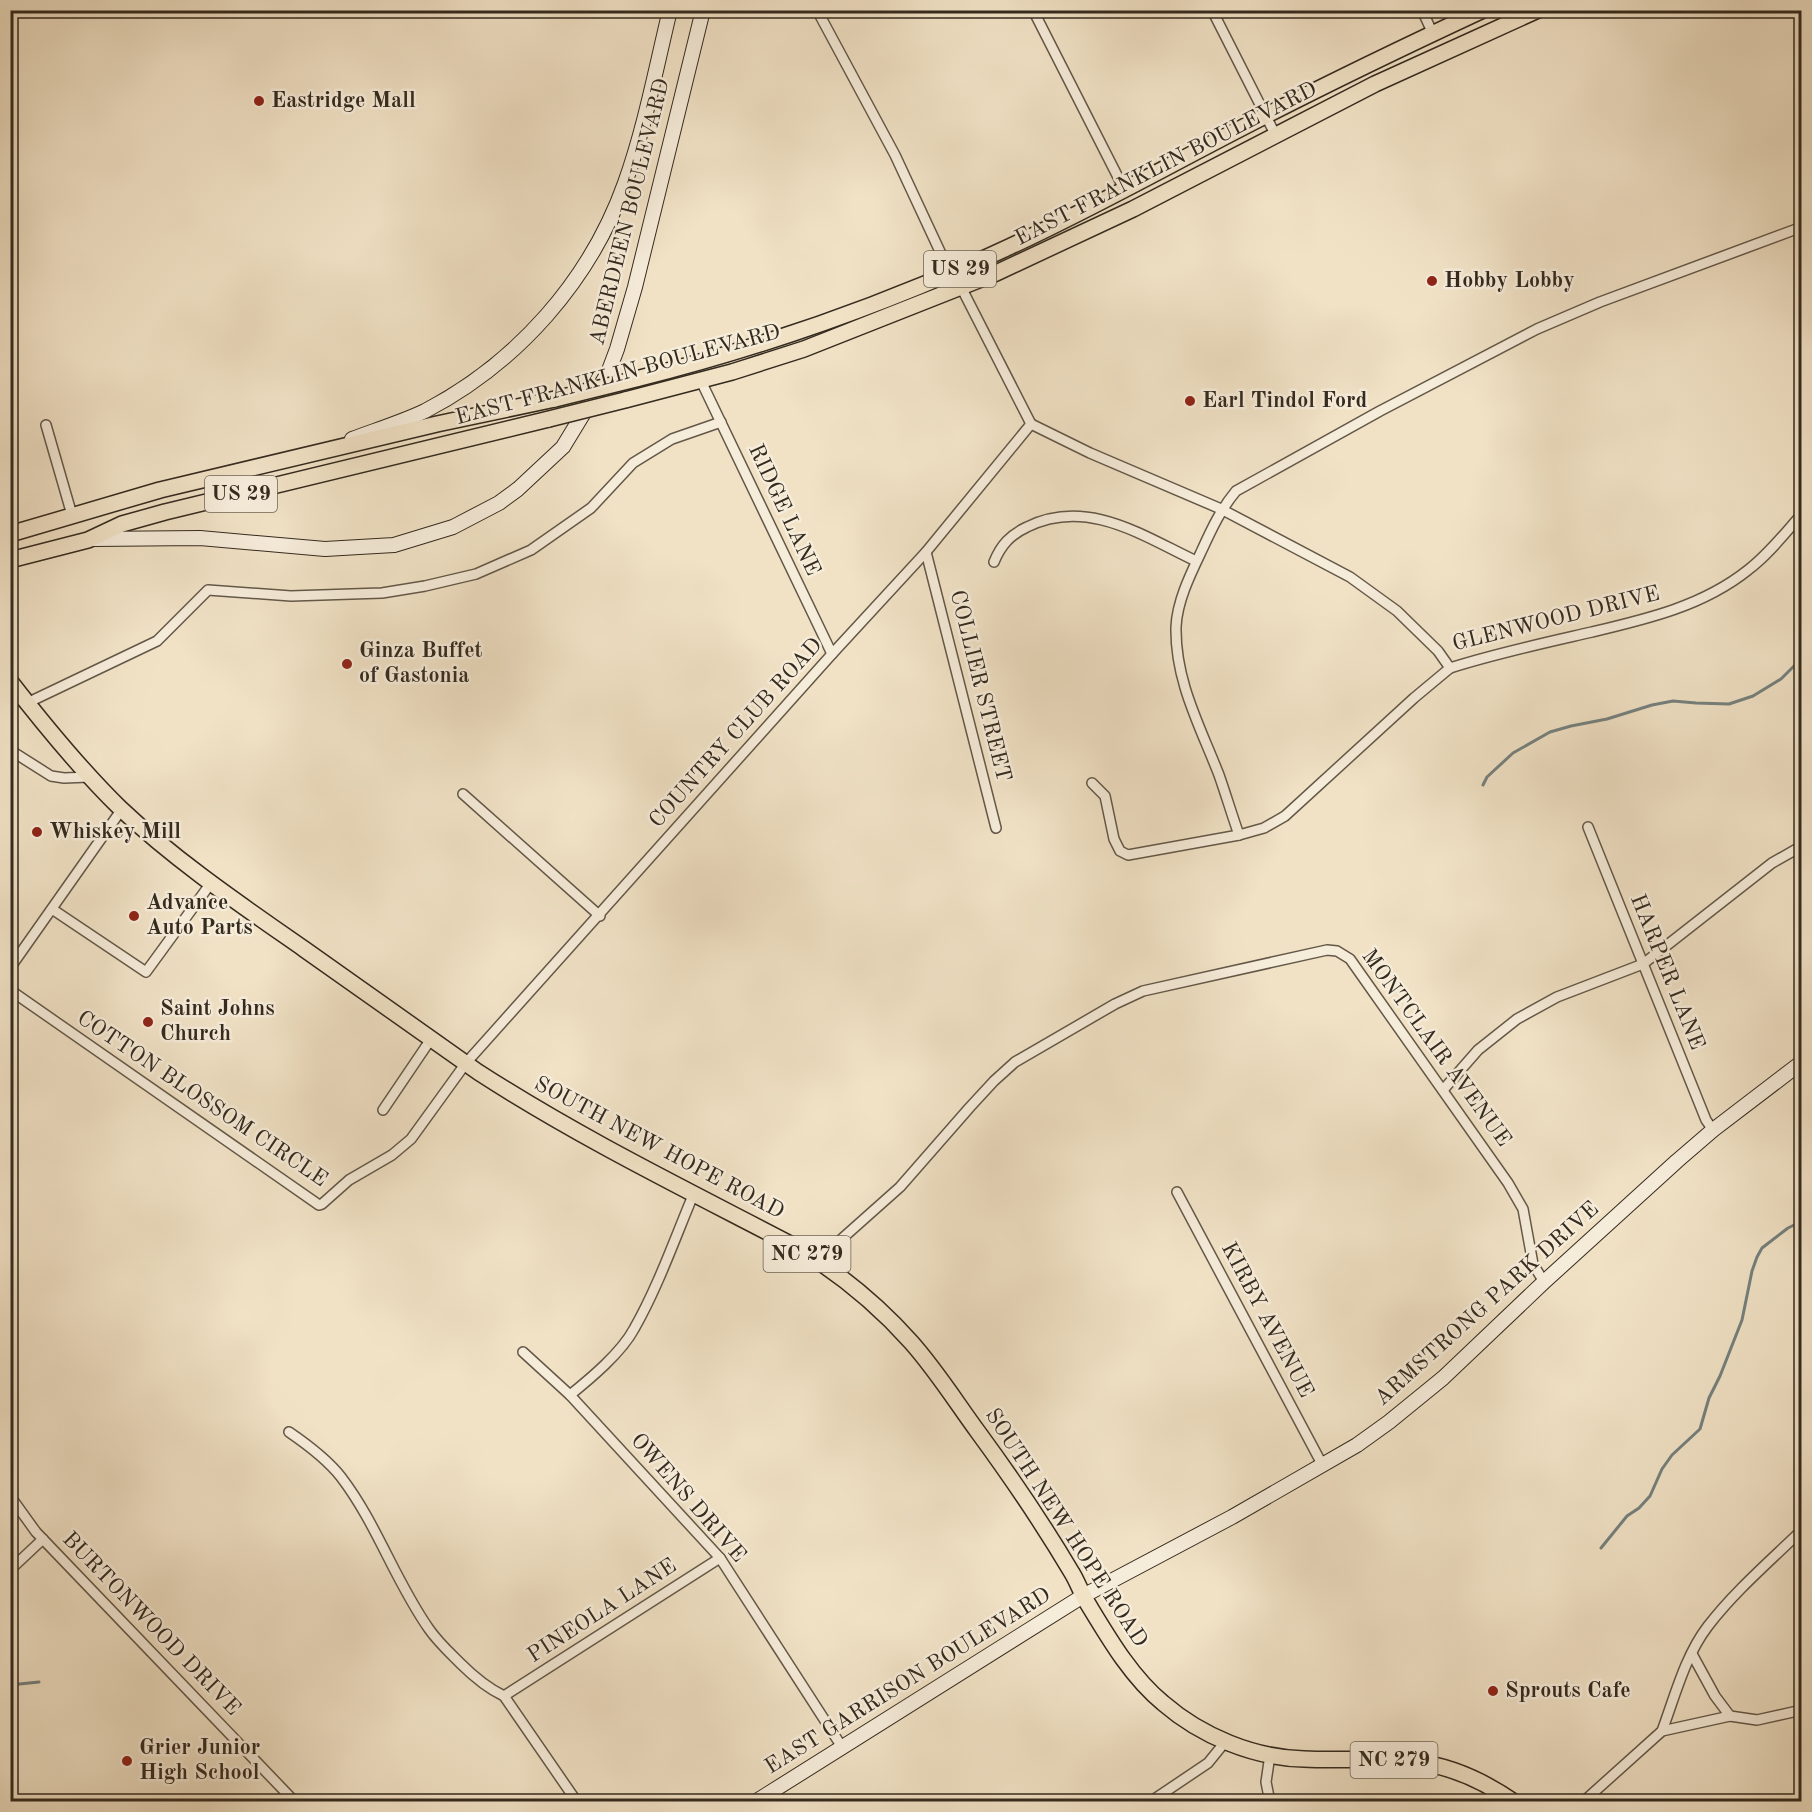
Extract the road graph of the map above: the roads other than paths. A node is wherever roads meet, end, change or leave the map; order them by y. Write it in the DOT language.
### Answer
graph roads {
  1 [pos="670,10"];
  2 [pos="703,10"];
  3 [pos="817,10"];
  4 [pos="1033,10"];
  5 [pos="1212,10"];
  6 [pos="1422,10"];
  7 [pos="1483,10"];
  8 [pos="1538,10"];
  9 [pos="1433,34"];
  10 [pos="1267,115"];
  11 [pos="1276,136"];
  12 [pos="1124,189"];
  13 [pos="1802,227"];
  14 [pos="950,273"];
  15 [pos="960,287"];
  16 [pos="701,381"];
  17 [pos="721,422"];
  18 [pos="1031,424"];
  19 [pos="46,425"];
  20 [pos="311,454"];
  21 [pos="1221,509"];
  22 [pos="1802,514"];
  23 [pos="72,515"];
  24 [pos="10,534"];
  25 [pos="88,540"];
  26 [pos="926,552"];
  27 [pos="10,560"];
  28 [pos="1196,561"];
  29 [pos="994,562"];
  30 [pos="832,654"];
  31 [pos="1450,668"];
  32 [pos="10,681"];
  33 [pos="27,703"];
  34 [pos="10,750"];
  35 [pos="89,777"];
  36 [pos="1092,783"];
  37 [pos="464,794"];
  38 [pos="122,809"];
  39 [pos="1588,827"];
  40 [pos="996,828"];
  41 [pos="1239,835"];
  42 [pos="1802,846"];
  43 [pos="211,883"];
  44 [pos="52,909"];
  45 [pos="600,916"];
  46 [pos="1643,964"];
  47 [pos="10,968"];
  48 [pos="10,990"];
  49 [pos="431,1039"];
  50 [pos="1802,1062"];
  51 [pos="466,1063"];
  52 [pos="1443,1090"];
  53 [pos="383,1110"];
  54 [pos="1713,1130"];
  55 [pos="1177,1192"];
  56 [pos="694,1193"];
  57 [pos="818,1260"];
  58 [pos="1544,1282"];
  59 [pos="523,1352"];
  60 [pos="570,1395"];
  61 [pos="289,1432"];
  62 [pos="1323,1466"];
  63 [pos="10,1496"];
  64 [pos="1802,1530"];
  65 [pos="43,1539"];
  66 [pos="720,1558"];
  67 [pos="10,1570"];
  68 [pos="1083,1596"];
  69 [pos="1692,1654"];
  70 [pos="504,1696"];
  71 [pos="1802,1710"];
  72 [pos="1730,1716"];
  73 [pos="1662,1731"];
  74 [pos="1225,1742"];
  75 [pos="842,1747"];
  76 [pos="1270,1755"];
  77 [pos="295,1802"];
  78 [pos="577,1802"];
  79 [pos="755,1802"];
  80 [pos="1150,1802"];
  81 [pos="1270,1802"];
  82 [pos="1514,1802"];
  83 [pos="1583,1802"];
  1 -- 20 [label="main road, ABERDEEN BOULEVARD"];
  2 -- 25 [label="main road, ABERDEEN BOULEVARD"];
  3 -- 14 [label="street"];
  4 -- 12 [label="street"];
  5 -- 10 [label="street"];
  6 -- 9 [label="street"];
  7 -- 9 [label="main road, EAST FRANKLIN BOULEVARD / US 29"];
  8 -- 11 [label="main road, EAST FRANKLIN BOULEVARD / US 29"];
  9 -- 10 [label="main road, EAST FRANKLIN BOULEVARD / US 29"];
  10 -- 11 [label="street"];
  10 -- 12 [label="main road, EAST FRANKLIN BOULEVARD / US 29"];
  11 -- 15 [label="main road, EAST FRANKLIN BOULEVARD / US 29"];
  12 -- 14 [label="main road, EAST FRANKLIN BOULEVARD / US 29"];
  13 -- 21 [label="street"];
  14 -- 15 [label="street"];
  14 -- 20 [label="main road, EAST FRANKLIN BOULEVARD / US 29, bridge"];
  15 -- 16 [label="main road, EAST FRANKLIN BOULEVARD / US 29"];
  15 -- 18 [label="street"];
  16 -- 17 [label="street, RIDGE LANE"];
  16 -- 25 [label="main road, EAST FRANKLIN BOULEVARD / US 29, bridge"];
  17 -- 30 [label="street, RIDGE LANE"];
  17 -- 33 [label="street"];
  18 -- 21 [label="street, GLENWOOD DRIVE"];
  18 -- 26 [label="street, COUNTRY CLUB ROAD"];
  19 -- 23 [label="street"];
  20 -- 23 [label="main road, EAST FRANKLIN BOULEVARD / US 29"];
  21 -- 28 [label="street"];
  21 -- 31 [label="street, GLENWOOD DRIVE"];
  22 -- 31 [label="street, GLENWOOD DRIVE"];
  23 -- 24 [label="main road, EAST FRANKLIN BOULEVARD / US 29"];
  25 -- 27 [label="main road, EAST FRANKLIN BOULEVARD / US 29"];
  26 -- 30 [label="street, COUNTRY CLUB ROAD"];
  26 -- 40 [label="street, COLLIER STREET"];
  28 -- 29 [label="street"];
  28 -- 41 [label="street"];
  30 -- 45 [label="street, COUNTRY CLUB ROAD"];
  31 -- 41 [label="street"];
  32 -- 33 [label="main road, SOUTH NEW HOPE ROAD / NC 279"];
  33 -- 35 [label="main road, SOUTH NEW HOPE ROAD / NC 279"];
  34 -- 35 [label="street"];
  35 -- 38 [label="main road, SOUTH NEW HOPE ROAD / NC 279"];
  36 -- 41 [label="street"];
  37 -- 45 [label="street"];
  38 -- 43 [label="main road, SOUTH NEW HOPE ROAD / NC 279"];
  38 -- 44 [label="street"];
  39 -- 46 [label="street, HARPER LANE"];
  42 -- 46 [label="street"];
  43 -- 44 [label="street"];
  43 -- 49 [label="main road, SOUTH NEW HOPE ROAD / NC 279"];
  44 -- 47 [label="street"];
  45 -- 51 [label="street, COUNTRY CLUB ROAD"];
  46 -- 52 [label="street"];
  46 -- 54 [label="street, HARPER LANE"];
  48 -- 51 [label="street, COTTON BLOSSOM CIRCLE"];
  49 -- 51 [label="main road, SOUTH NEW HOPE ROAD / NC 279"];
  49 -- 53 [label="street"];
  50 -- 54 [label="main road, ARMSTRONG PARK DRIVE"];
  51 -- 56 [label="main road, SOUTH NEW HOPE ROAD / NC 279"];
  52 -- 57 [label="street, MONTCLAIR AVENUE"];
  52 -- 58 [label="street, MONTCLAIR AVENUE"];
  54 -- 58 [label="main road, ARMSTRONG PARK DRIVE"];
  55 -- 62 [label="street, KIRBY AVENUE"];
  56 -- 57 [label="main road, SOUTH NEW HOPE ROAD / NC 279"];
  56 -- 60 [label="street"];
  57 -- 68 [label="main road, SOUTH NEW HOPE ROAD / NC 279"];
  58 -- 62 [label="main road, ARMSTRONG PARK DRIVE"];
  59 -- 60 [label="street, OWENS DRIVE"];
  60 -- 66 [label="street, OWENS DRIVE"];
  61 -- 70 [label="street"];
  62 -- 68 [label="main road, ARMSTRONG PARK DRIVE"];
  63 -- 65 [label="street, BURTONWOOD DRIVE"];
  64 -- 69 [label="street"];
  65 -- 67 [label="street"];
  65 -- 77 [label="street, BURTONWOOD DRIVE"];
  66 -- 70 [label="street, PINEOLA LANE"];
  66 -- 75 [label="street, OWENS DRIVE"];
  68 -- 74 [label="main road, SOUTH NEW HOPE ROAD / NC 279"];
  68 -- 75 [label="main road, EAST GARRISON BOULEVARD"];
  69 -- 72 [label="street"];
  69 -- 73 [label="street"];
  70 -- 78 [label="street"];
  71 -- 72 [label="street"];
  72 -- 73 [label="street"];
  73 -- 83 [label="street"];
  74 -- 76 [label="main road, SOUTH NEW HOPE ROAD / NC 279"];
  74 -- 80 [label="street"];
  75 -- 79 [label="main road, EAST GARRISON BOULEVARD"];
  76 -- 81 [label="street"];
  76 -- 82 [label="main road, SOUTH NEW HOPE ROAD / NC 279"];
}
